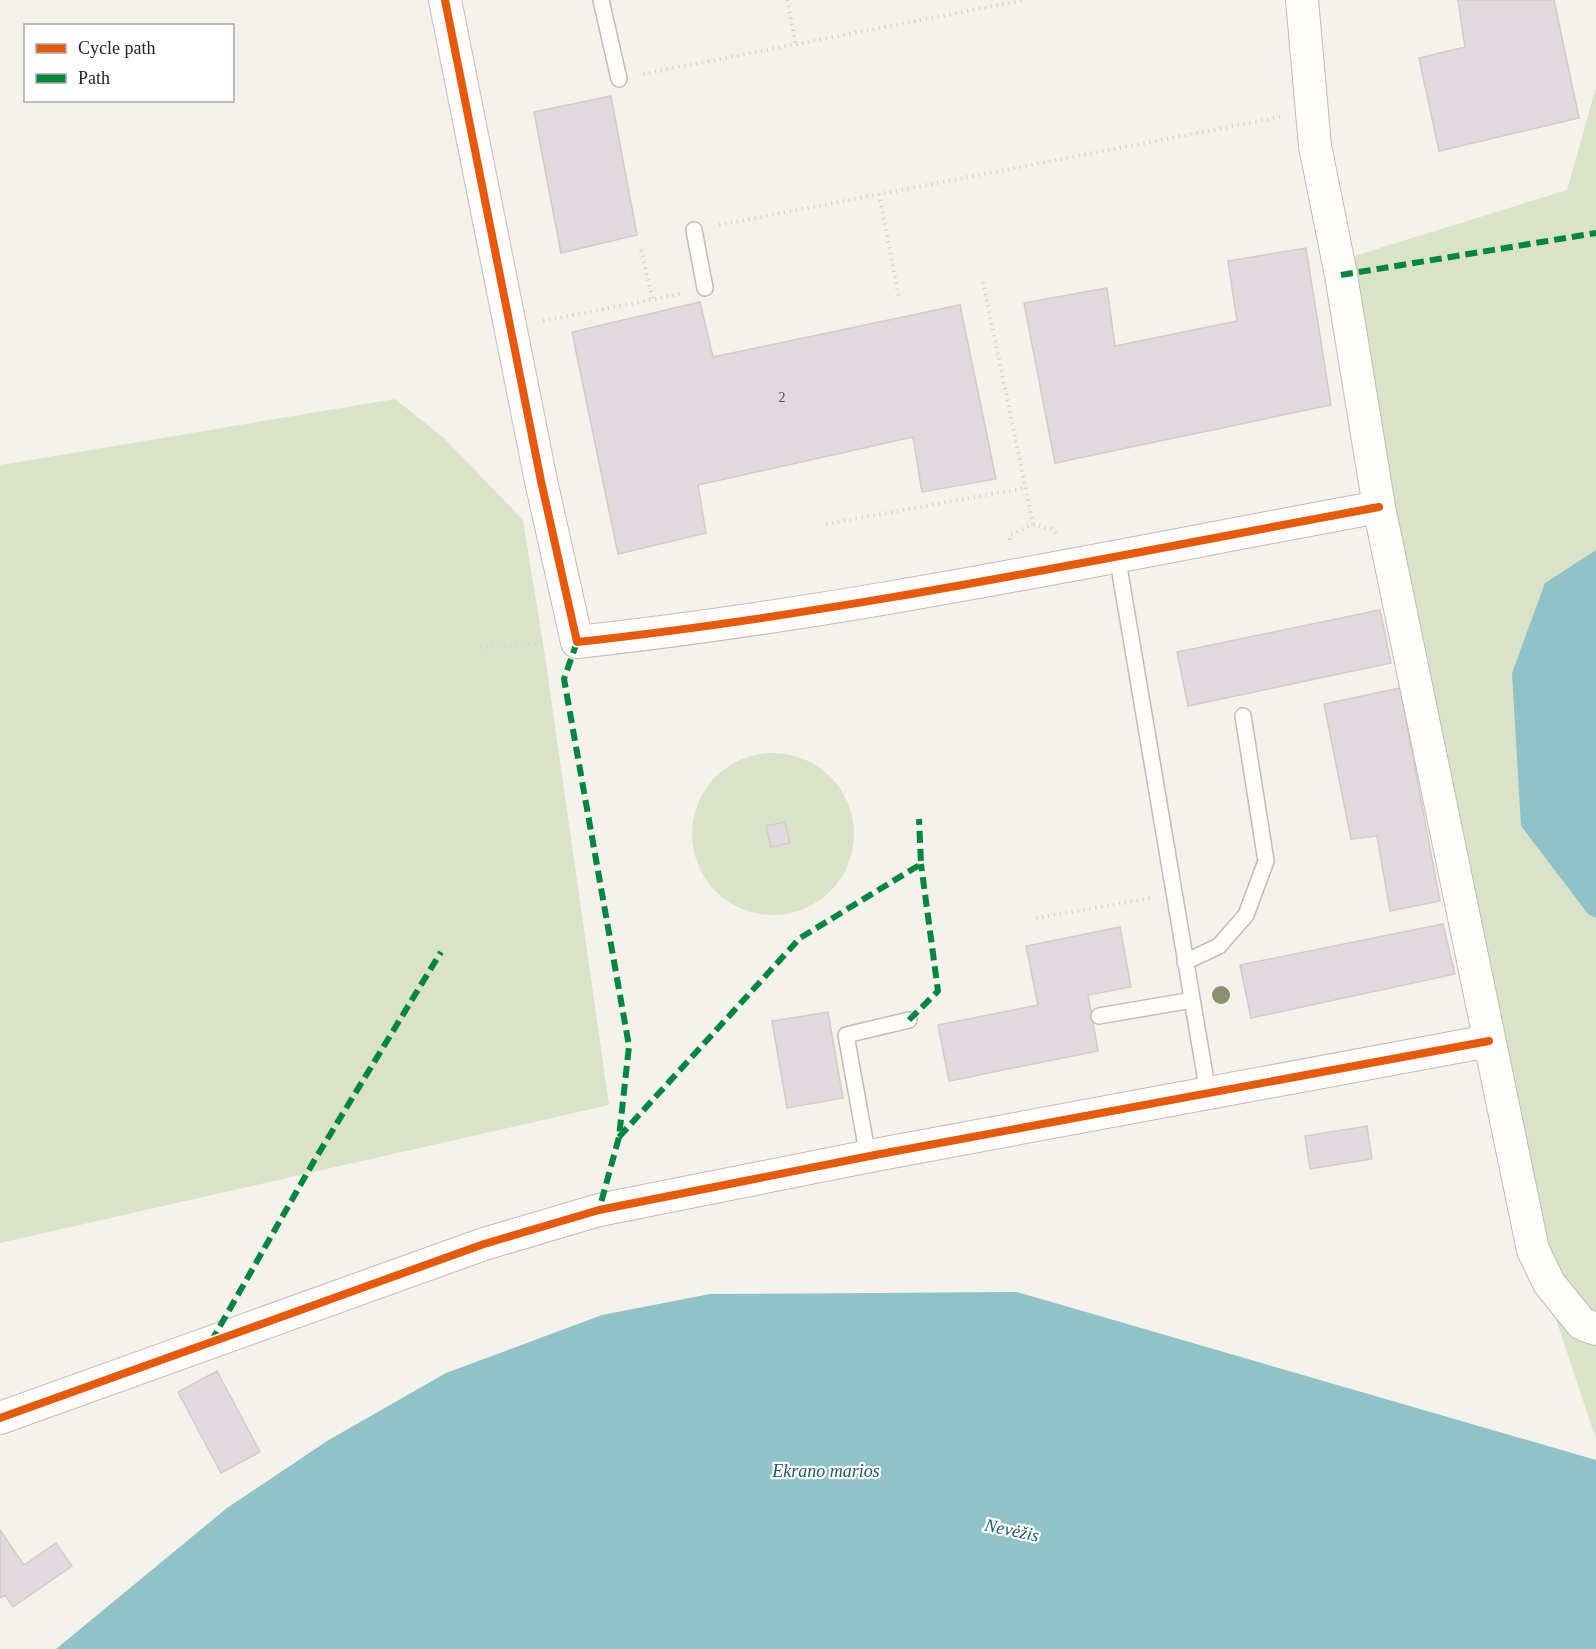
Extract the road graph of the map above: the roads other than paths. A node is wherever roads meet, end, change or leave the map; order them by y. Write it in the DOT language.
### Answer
graph roads {
  1 [pos="445,0"];
  2 [pos="601,0"];
  3 [pos="1302,0"];
  4 [pos="619,79"];
  5 [pos="694,230"];
  6 [pos="705,288"];
  7 [pos="1379,507"];
  8 [pos="1118,555"];
  9 [pos="1243,716"];
  10 [pos="1185,962"];
  11 [pos="1192,1000"];
  12 [pos="1099,1016"];
  13 [pos="909,1020"];
  14 [pos="1489,1041"];
  15 [pos="1208,1093"];
  16 [pos="868,1157"];
  17 [pos="1596,1329"];
  18 [pos="0,1418"];
  1 -- 8 [label="street"];
  2 -- 4 [label="lane"];
  3 -- 7 [label="street"];
  5 -- 6 [label="lane"];
  7 -- 8 [label="street"];
  7 -- 14 [label="street"];
  8 -- 10 [label="lane"];
  9 -- 10 [label="lane"];
  10 -- 11 [label="lane"];
  11 -- 12 [label="lane"];
  11 -- 15 [label="lane"];
  13 -- 16 [label="lane"];
  14 -- 15 [label="street"];
  14 -- 17 [label="street"];
  15 -- 16 [label="street"];
  16 -- 18 [label="street"];
}
